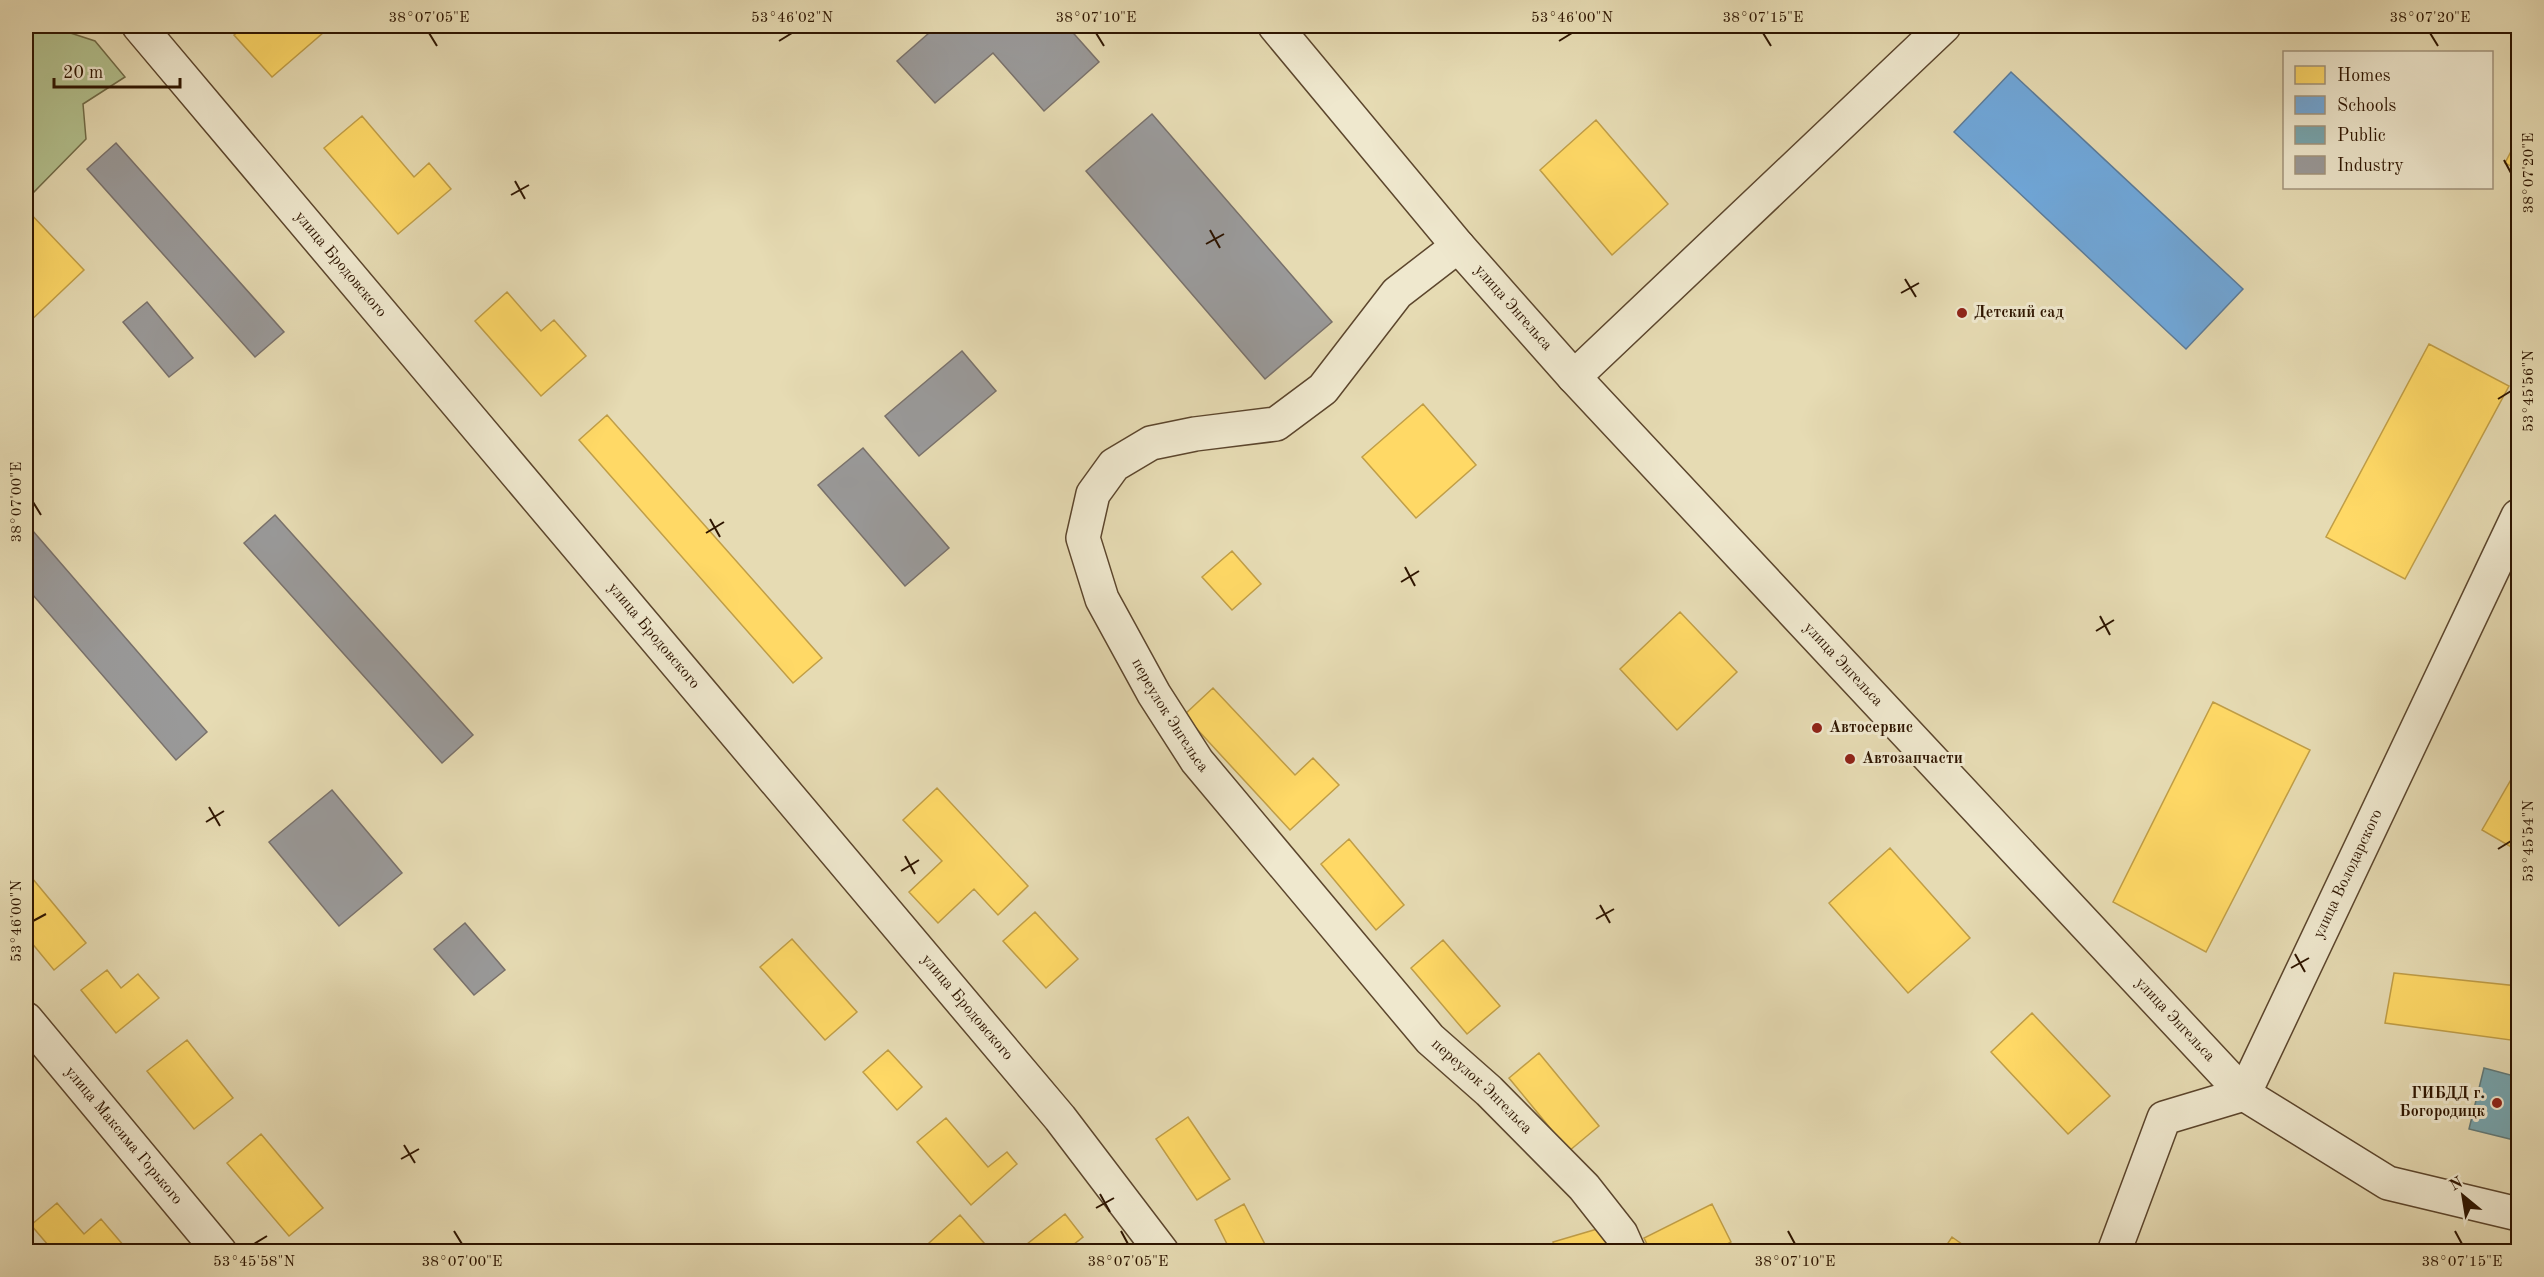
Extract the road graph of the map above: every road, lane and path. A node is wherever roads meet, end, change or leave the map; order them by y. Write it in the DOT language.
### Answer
graph roads {
  1 [pos="139,26"];
  2 [pos="1275,26"];
  3 [pos="1944,26"];
  4 [pos="1458,246"];
  5 [pos="1574,377"];
  6 [pos="2518,516"];
  7 [pos="26,1019"];
  8 [pos="2244,1094"];
  9 [pos="2518,1214"];
  10 [pos="220,1251"];
  11 [pos="1162,1251"];
  12 [pos="1629,1251"];
  13 [pos="2114,1251"];
  1 -- 11 [label="street, улица Бродовского"];
  2 -- 4 [label="street, улица Энгельса"];
  3 -- 5 [label="street"];
  4 -- 5 [label="street, улица Энгельса"];
  4 -- 12 [label="street, переулок Энгельса"];
  5 -- 8 [label="street, улица Энгельса"];
  6 -- 8 [label="street, улица Володарского"];
  7 -- 10 [label="street, улица Максима Горького"];
  8 -- 9 [label="street, улица Энгельса"];
  8 -- 13 [label="street"];
}
